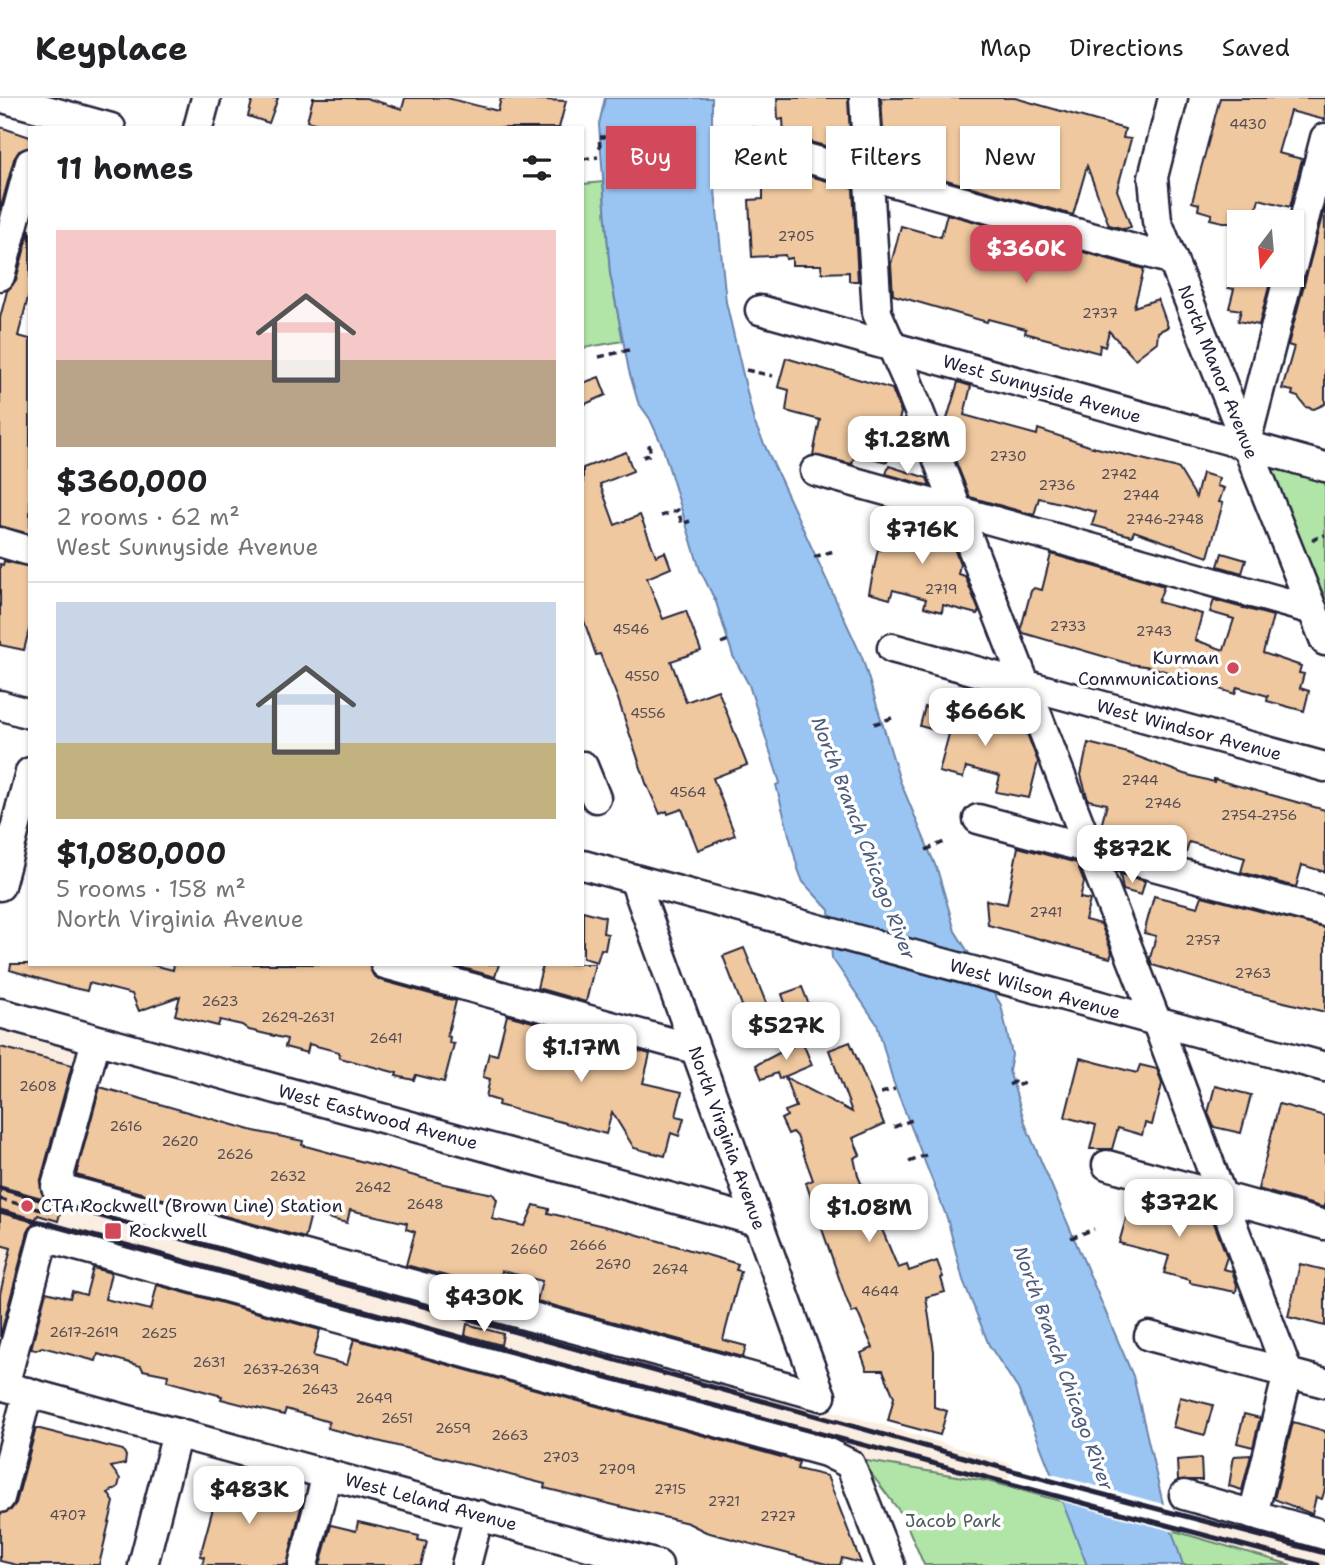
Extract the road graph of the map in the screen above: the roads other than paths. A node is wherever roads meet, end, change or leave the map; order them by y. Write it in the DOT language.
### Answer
graph roads {
  1 [pos="3,98"];
  2 [pos="206,98"];
  3 [pos="864,98"];
  4 [pos="1172,98"];
  5 [pos="43,112"];
  6 [pos="102,126"];
  7 [pos="199,126"];
  8 [pos="865,126"];
  9 [pos="1325,138"];
  10 [pos="28,171"];
  11 [pos="868,189"];
  12 [pos="917,189"];
  13 [pos="1304,220"];
  14 [pos="1173,260"];
  15 [pos="0,276"];
  16 [pos="1286,287"];
  17 [pos="760,310"];
  18 [pos="892,347"];
  19 [pos="1245,446"];
  20 [pos="1325,467"];
  21 [pos="815,471"];
  22 [pos="958,510"];
  23 [pos="0,542"];
  24 [pos="28,550"];
  25 [pos="1313,610"];
  26 [pos="1325,641"];
  27 [pos="892,648"];
  28 [pos="1025,685"];
  29 [pos="0,705"];
  30 [pos="28,712"];
  31 [pos="1325,767"];
  32 [pos="584,768"];
  33 [pos="28,781"];
  34 [pos="596,798"];
  35 [pos="978,819"];
  36 [pos="1089,849"];
  37 [pos="584,865"];
  38 [pos="9,868"];
  39 [pos="634,879"];
  40 [pos="1325,912"];
  41 [pos="392,966"];
  42 [pos="0,1013"];
  43 [pos="1157,1023"];
  44 [pos="96,1040"];
  45 [pos="695,1049"];
  46 [pos="1325,1067"];
  47 [pos="1107,1165"];
  48 [pos="1220,1196"];
  49 [pos="756,1221"];
  50 [pos="1325,1225"];
  51 [pos="1149,1336"];
  52 [pos="1288,1373"];
  53 [pos="1325,1383"];
  54 [pos="11,1388"];
  55 [pos="177,1433"];
  56 [pos="327,1474"];
  57 [pos="1184,1495"];
  58 [pos="0,1498"];
  59 [pos="479,1515"];
  60 [pos="1253,1515"];
  61 [pos="1325,1535"];
  62 [pos="143,1565"];
  63 [pos="303,1565"];
  64 [pos="466,1565"];
  65 [pos="658,1565"];
  66 [pos="891,1565"];
  1 -- 5 [label="street"];
  2 -- 7 [label="street"];
  3 -- 8 [label="street"];
  4 -- 14 [label="street, North Manor Avenue"];
  5 -- 6 [label="street"];
  9 -- 13 [label="street"];
  10 -- 15 [label="street"];
  11 -- 18 [label="street"];
  12 -- 14 [label="street"];
  14 -- 19 [label="street, North Manor Avenue"];
  16 -- 19 [label="street"];
  17 -- 18 [label="street, West Sunnyside Avenue"];
  18 -- 19 [label="street, West Sunnyside Avenue"];
  18 -- 22 [label="street"];
  19 -- 20 [label="street, West Sunnyside Avenue"];
  19 -- 25 [label="street, North Manor Avenue"];
  21 -- 22 [label="street"];
  22 -- 25 [label="street"];
  22 -- 28 [label="street"];
  23 -- 24 [label="street"];
  25 -- 26 [label="street, North Manor Avenue"];
  27 -- 28 [label="street, West Windsor Avenue"];
  28 -- 31 [label="street, West Windsor Avenue"];
  28 -- 36 [label="street"];
  29 -- 30 [label="street"];
  32 -- 34 [label="street"];
  33 -- 38 [label="street"];
  35 -- 36 [label="street"];
  36 -- 40 [label="street"];
  36 -- 43 [label="street"];
  37 -- 39 [label="street, West Wilson Avenue"];
  39 -- 43 [label="street, West Wilson Avenue"];
  39 -- 45 [label="street, North Virginia Avenue"];
  41 -- 45 [label="street"];
  42 -- 44 [label="street, West Eastwood Avenue"];
  43 -- 46 [label="street, West Wilson Avenue"];
  43 -- 48 [label="street"];
  44 -- 49 [label="street, West Eastwood Avenue"];
  44 -- 49 [label="street, North Virginia Avenue"];
  45 -- 49 [label="street, North Virginia Avenue"];
  47 -- 48 [label="street"];
  48 -- 50 [label="street"];
  48 -- 52 [label="street"];
  51 -- 52 [label="street"];
  52 -- 53 [label="street"];
  52 -- 60 [label="street"];
  54 -- 55 [label="street, West Leland Avenue"];
  54 -- 58 [label="street"];
  54 -- 66 [label="street"];
  55 -- 56 [label="street, West Leland Avenue"];
  55 -- 62 [label="street"];
  56 -- 59 [label="street, West Leland Avenue"];
  56 -- 63 [label="street"];
  57 -- 60 [label="street"];
  59 -- 64 [label="street"];
  59 -- 65 [label="street, West Leland Avenue"];
  60 -- 61 [label="street"];
}
